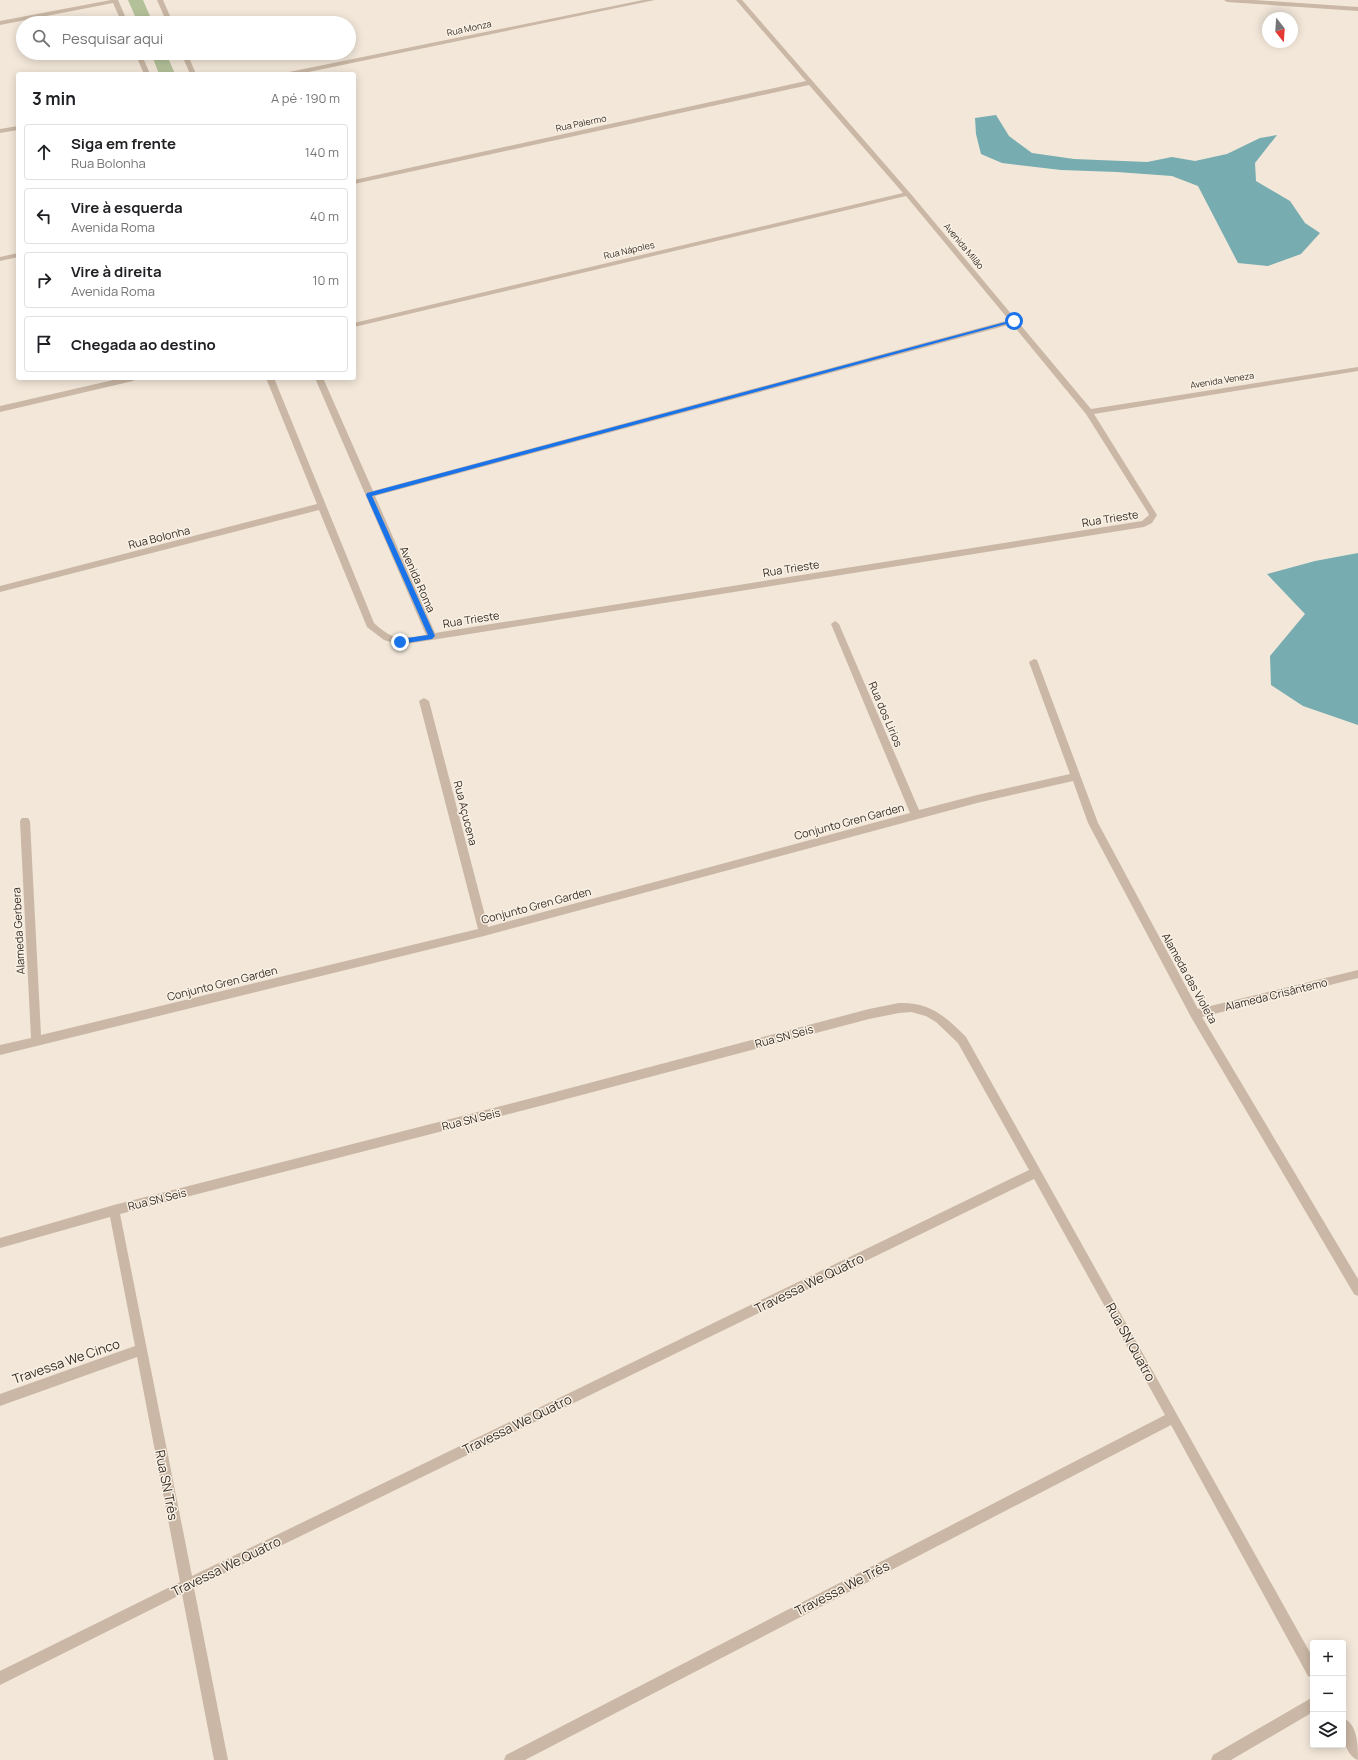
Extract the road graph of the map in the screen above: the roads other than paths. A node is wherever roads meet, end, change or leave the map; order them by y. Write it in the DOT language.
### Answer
graph roads {
  1 [pos="160,0"];
  2 [pos="652,0"];
  3 [pos="739,0"];
  4 [pos="1227,0"];
  5 [pos="115,1"];
  6 [pos="1358,9"];
  7 [pos="37,16"];
  8 [pos="122,16"];
  9 [pos="167,16"];
  10 [pos="16,20"];
  11 [pos="0,23"];
  12 [pos="141,60"];
  13 [pos="187,60"];
  14 [pos="145,72"];
  15 [pos="192,72"];
  16 [pos="299,72"];
  17 [pos="812,82"];
  18 [pos="16,128"];
  19 [pos="0,131"];
  20 [pos="356,182"];
  21 [pos="908,194"];
  22 [pos="16,255"];
  23 [pos="0,259"];
  24 [pos="1014,321"];
  25 [pos="356,325"];
  26 [pos="1358,369"];
  27 [pos="124,380"];
  28 [pos="271,380"];
  29 [pos="320,380"];
  30 [pos="0,409"];
  31 [pos="1089,412"];
  32 [pos="368,495"];
  33 [pos="322,506"];
  34 [pos="1151,519"];
  35 [pos="0,589"];
  36 [pos="834,624"];
  37 [pos="432,636"];
  38 [pos="1034,662"];
  39 [pos="424,701"];
  40 [pos="1076,777"];
  41 [pos="916,815"];
  42 [pos="25,821"];
  43 [pos="484,932"];
  44 [pos="1358,974"];
  45 [pos="1195,1014"];
  46 [pos="941,1019"];
  47 [pos="36,1040"];
  48 [pos="0,1050"];
  49 [pos="1036,1172"];
  50 [pos="114,1210"];
  51 [pos="0,1243"];
  52 [pos="1358,1290"];
  53 [pos="141,1350"];
  54 [pos="0,1400"];
  55 [pos="1174,1417"];
  56 [pos="187,1585"];
  57 [pos="1310,1666"];
  58 [pos="0,1678"];
  59 [pos="1310,1706"];
  60 [pos="1346,1731"];
  61 [pos="1358,1753"];
  62 [pos="221,1760"];
  63 [pos="511,1760"];
  64 [pos="1218,1760"];
  1 -- 9 [label="street"];
  2 -- 16 [label="street, Rua Monza"];
  3 -- 17 [label="street, Avenida Milão"];
  4 -- 6 [label="street"];
  5 -- 7 [label="street"];
  5 -- 8 [label="street"];
  10 -- 11 [label="street"];
  12 -- 14 [label="street"];
  13 -- 15 [label="street"];
  17 -- 20 [label="street, Rua Palermo"];
  17 -- 21 [label="street, Avenida Milão"];
  18 -- 19 [label="street"];
  21 -- 24 [label="street, Avenida Milão"];
  21 -- 25 [label="street, Rua Nápoles"];
  22 -- 23 [label="street"];
  24 -- 31 [label="street, Avenida Milão"];
  24 -- 32 [label="street"];
  26 -- 31 [label="street, Avenida Veneza"];
  27 -- 30 [label="street"];
  28 -- 33 [label="street"];
  29 -- 32 [label="street, Avenida Roma"];
  31 -- 34 [label="street, Avenida Milão"];
  32 -- 37 [label="street, Avenida Roma"];
  33 -- 35 [label="street, Rua Bolonha"];
  33 -- 37 [label="street"];
  34 -- 37 [label="street, Rua Trieste"];
  36 -- 41 [label="street, Rua dos Lirios"];
  38 -- 40 [label="street, Alameda das Violeta"];
  39 -- 43 [label="street, Rua Açucena"];
  40 -- 41 [label="street, Conjunto Gren Garden"];
  40 -- 45 [label="street, Alameda das Violeta"];
  41 -- 43 [label="street, Conjunto Gren Garden"];
  42 -- 47 [label="street, Alameda Gerbera"];
  43 -- 47 [label="street, Conjunto Gren Garden"];
  44 -- 45 [label="street, Alameda Crisântemo"];
  45 -- 52 [label="street, Alameda das Violeta"];
  46 -- 49 [label="street, Rua SN Quatro"];
  46 -- 50 [label="street, Rua SN Seis"];
  47 -- 48 [label="street, Conjunto Gren Garden"];
  49 -- 55 [label="street, Rua SN Quatro"];
  49 -- 56 [label="street, Travessa We Quatro"];
  50 -- 51 [label="street, Rua SN Seis"];
  50 -- 53 [label="street, Rua SN Três"];
  53 -- 54 [label="street, Travessa We Cinco"];
  53 -- 56 [label="street, Rua SN Três"];
  55 -- 57 [label="street, Rua SN Quatro"];
  55 -- 63 [label="street, Travessa We Três"];
  56 -- 58 [label="street, Travessa We Quatro"];
  56 -- 62 [label="street, Rua SN Três"];
  59 -- 64 [label="street"];
  60 -- 61 [label="street"];
}
